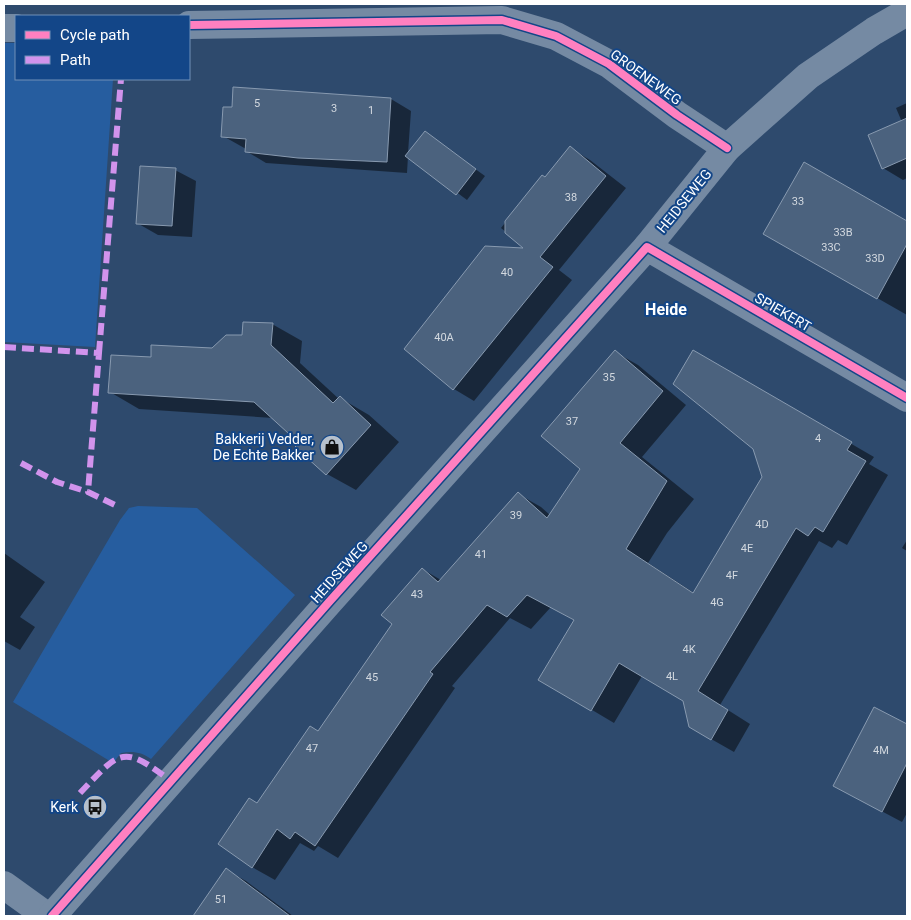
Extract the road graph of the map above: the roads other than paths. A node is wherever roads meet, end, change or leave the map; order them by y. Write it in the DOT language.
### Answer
graph roads {
  1 [pos="907,12"];
  2 [pos="190,25"];
  3 [pos="727,148"];
  4 [pos="647,247"];
  5 [pos="907,398"];
  6 [pos="4,885"];
  7 [pos="47,916"];
  8 [pos="52,916"];
  1 -- 3 [label="street, HEIDSEWEG"];
  2 -- 3 [label="street, GROENEWEG"];
  3 -- 4 [label="street, HEIDSEWEG"];
  4 -- 5 [label="street, SPIEKERT"];
  4 -- 8 [label="street, HEIDSEWEG"];
  6 -- 7 [label="street"];
}
